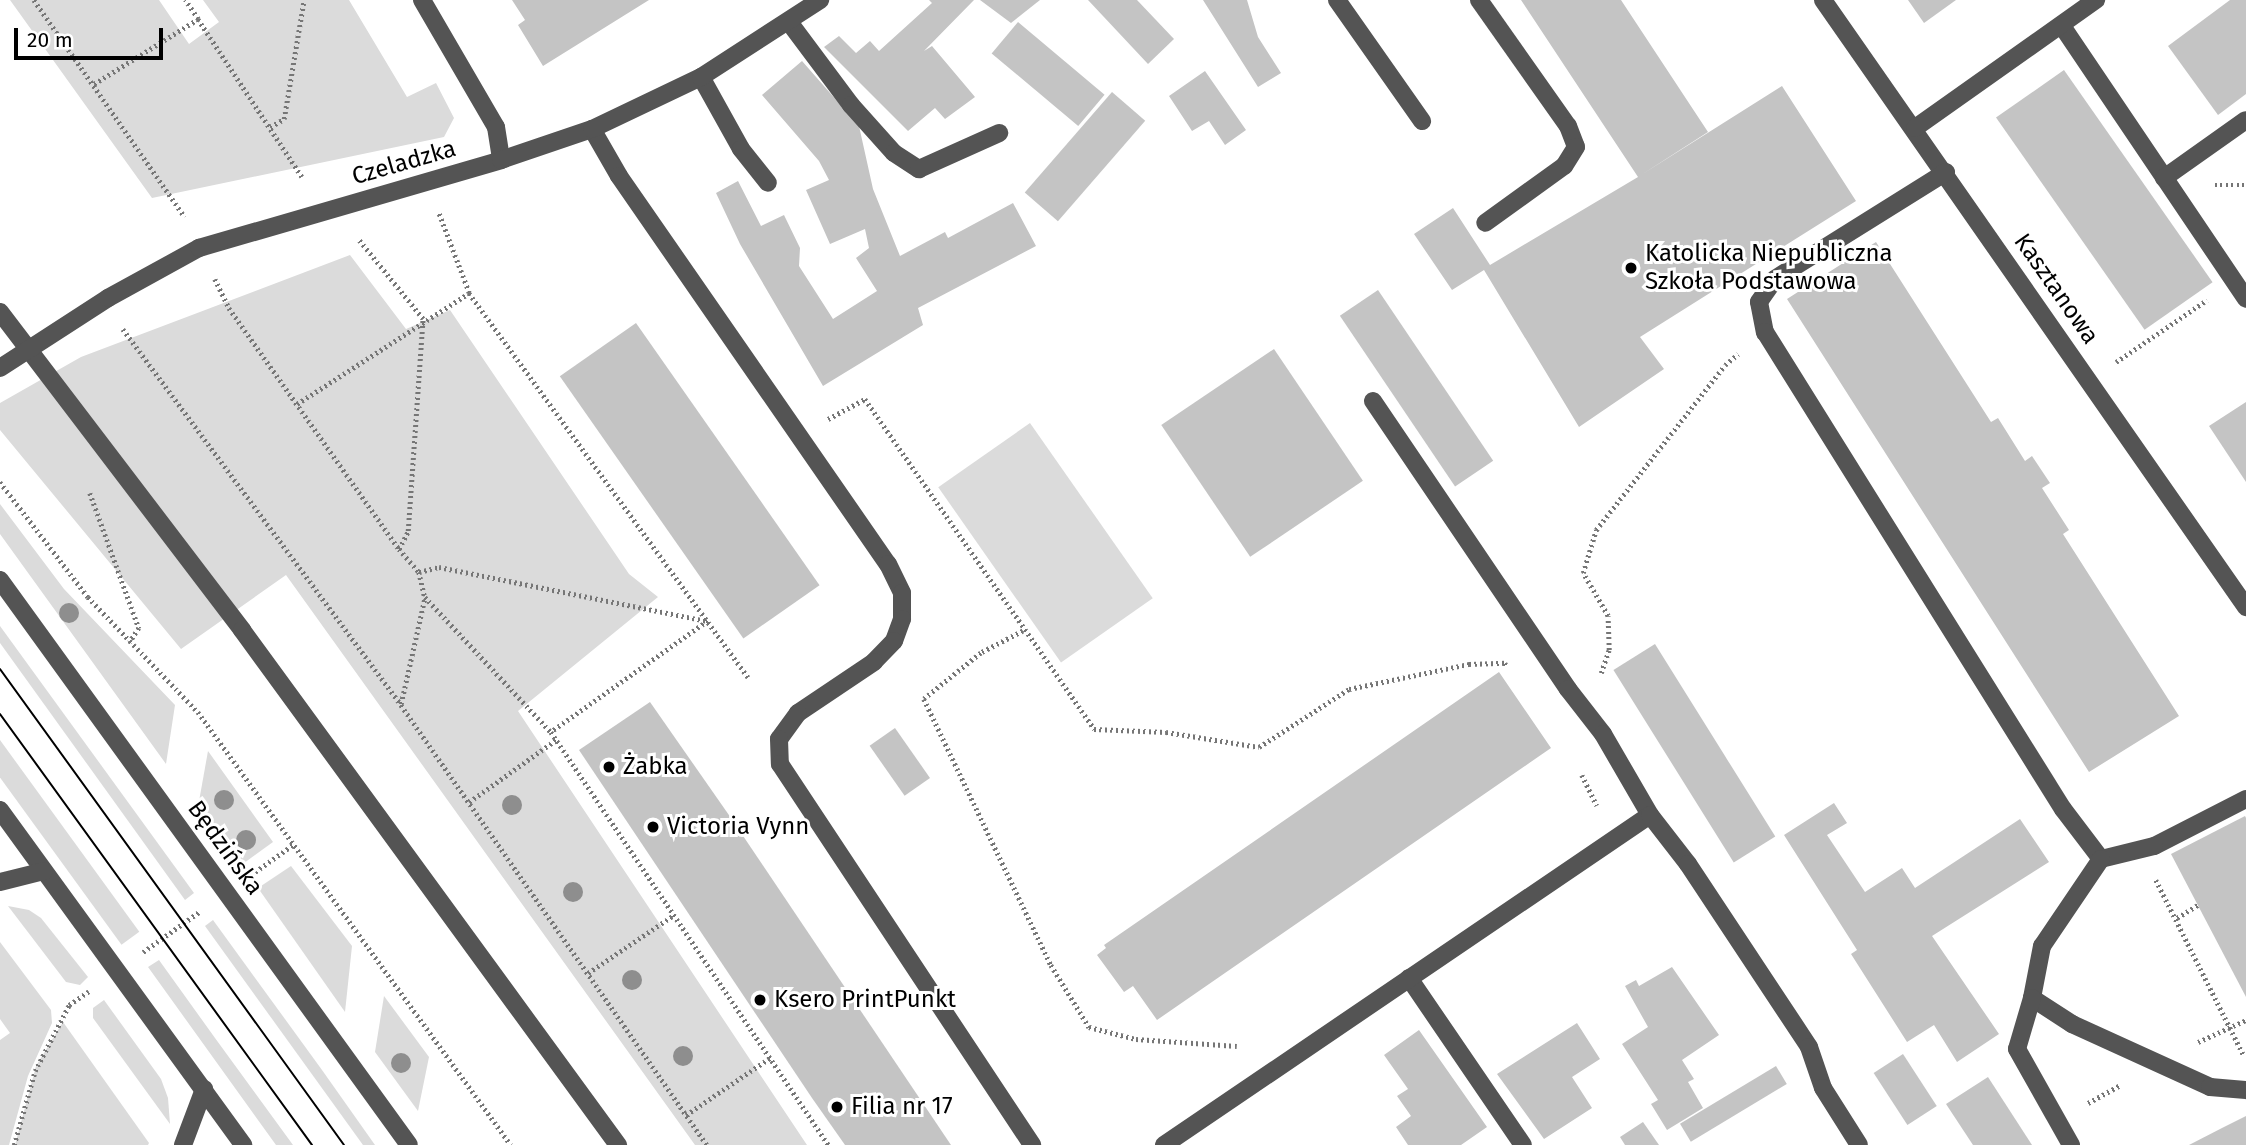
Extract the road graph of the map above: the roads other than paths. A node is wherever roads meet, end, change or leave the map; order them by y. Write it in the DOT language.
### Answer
graph roads {
  1 [pos="422,0"];
  2 [pos="820,0"];
  3 [pos="1337,0"];
  4 [pos="1479,0"];
  5 [pos="1823,0"];
  6 [pos="2096,0"];
  7 [pos="789,22"];
  8 [pos="2062,26"];
  9 [pos="701,77"];
  10 [pos="2246,120"];
  11 [pos="1422,121"];
  12 [pos="1915,128"];
  13 [pos="592,129"];
  14 [pos="999,133"];
  15 [pos="501,160"];
  16 [pos="1946,172"];
  17 [pos="2164,178"];
  18 [pos="768,183"];
  19 [pos="1485,223"];
  20 [pos="2246,299"];
  21 [pos="0,313"];
  22 [pos="29,348"];
  23 [pos="0,368"];
  24 [pos="1373,401"];
  25 [pos="0,580"];
  26 [pos="2246,607"];
  27 [pos="2246,799"];
  28 [pos="0,810"];
  29 [pos="1650,816"];
  30 [pos="2101,859"];
  31 [pos="44,872"];
  32 [pos="0,882"];
  33 [pos="1409,978"];
  34 [pos="2032,998"];
  35 [pos="204,1089"];
  36 [pos="2246,1090"];
  37 [pos="1190,1138"];
  38 [pos="183,1145"];
  39 [pos="243,1145"];
  40 [pos="409,1145"];
  41 [pos="618,1145"];
  42 [pos="1032,1145"];
  43 [pos="1164,1145"];
  44 [pos="1523,1145"];
  45 [pos="1859,1145"];
  46 [pos="2071,1145"];
  1 -- 15 [label="street"];
  2 -- 7 [label="street, Czeladzka"];
  3 -- 11 [label="street"];
  4 -- 19 [label="street"];
  5 -- 12 [label="street, Kasztanowa"];
  6 -- 8 [label="street"];
  7 -- 9 [label="street, Czeladzka"];
  7 -- 14 [label="street"];
  8 -- 12 [label="street"];
  8 -- 17 [label="street"];
  9 -- 13 [label="street, Czeladzka"];
  9 -- 18 [label="street"];
  10 -- 17 [label="street"];
  12 -- 16 [label="street, Kasztanowa"];
  13 -- 15 [label="street, Czeladzka"];
  13 -- 42 [label="street"];
  15 -- 22 [label="street, Czeladzka"];
  16 -- 26 [label="street, Kasztanowa"];
  16 -- 30 [label="street"];
  17 -- 20 [label="street"];
  21 -- 22 [label="street"];
  22 -- 23 [label="street, Czeladzka"];
  22 -- 41 [label="street"];
  24 -- 29 [label="street"];
  25 -- 40 [label="street, Będzińska"];
  27 -- 30 [label="street"];
  28 -- 31 [label="street"];
  29 -- 33 [label="street"];
  29 -- 45 [label="street"];
  30 -- 34 [label="street"];
  31 -- 32 [label="street"];
  31 -- 35 [label="street"];
  33 -- 37 [label="street"];
  33 -- 44 [label="street"];
  34 -- 36 [label="street"];
  34 -- 46 [label="street"];
  35 -- 38 [label="street"];
  35 -- 39 [label="street"];
  37 -- 43 [label="street"];
}
